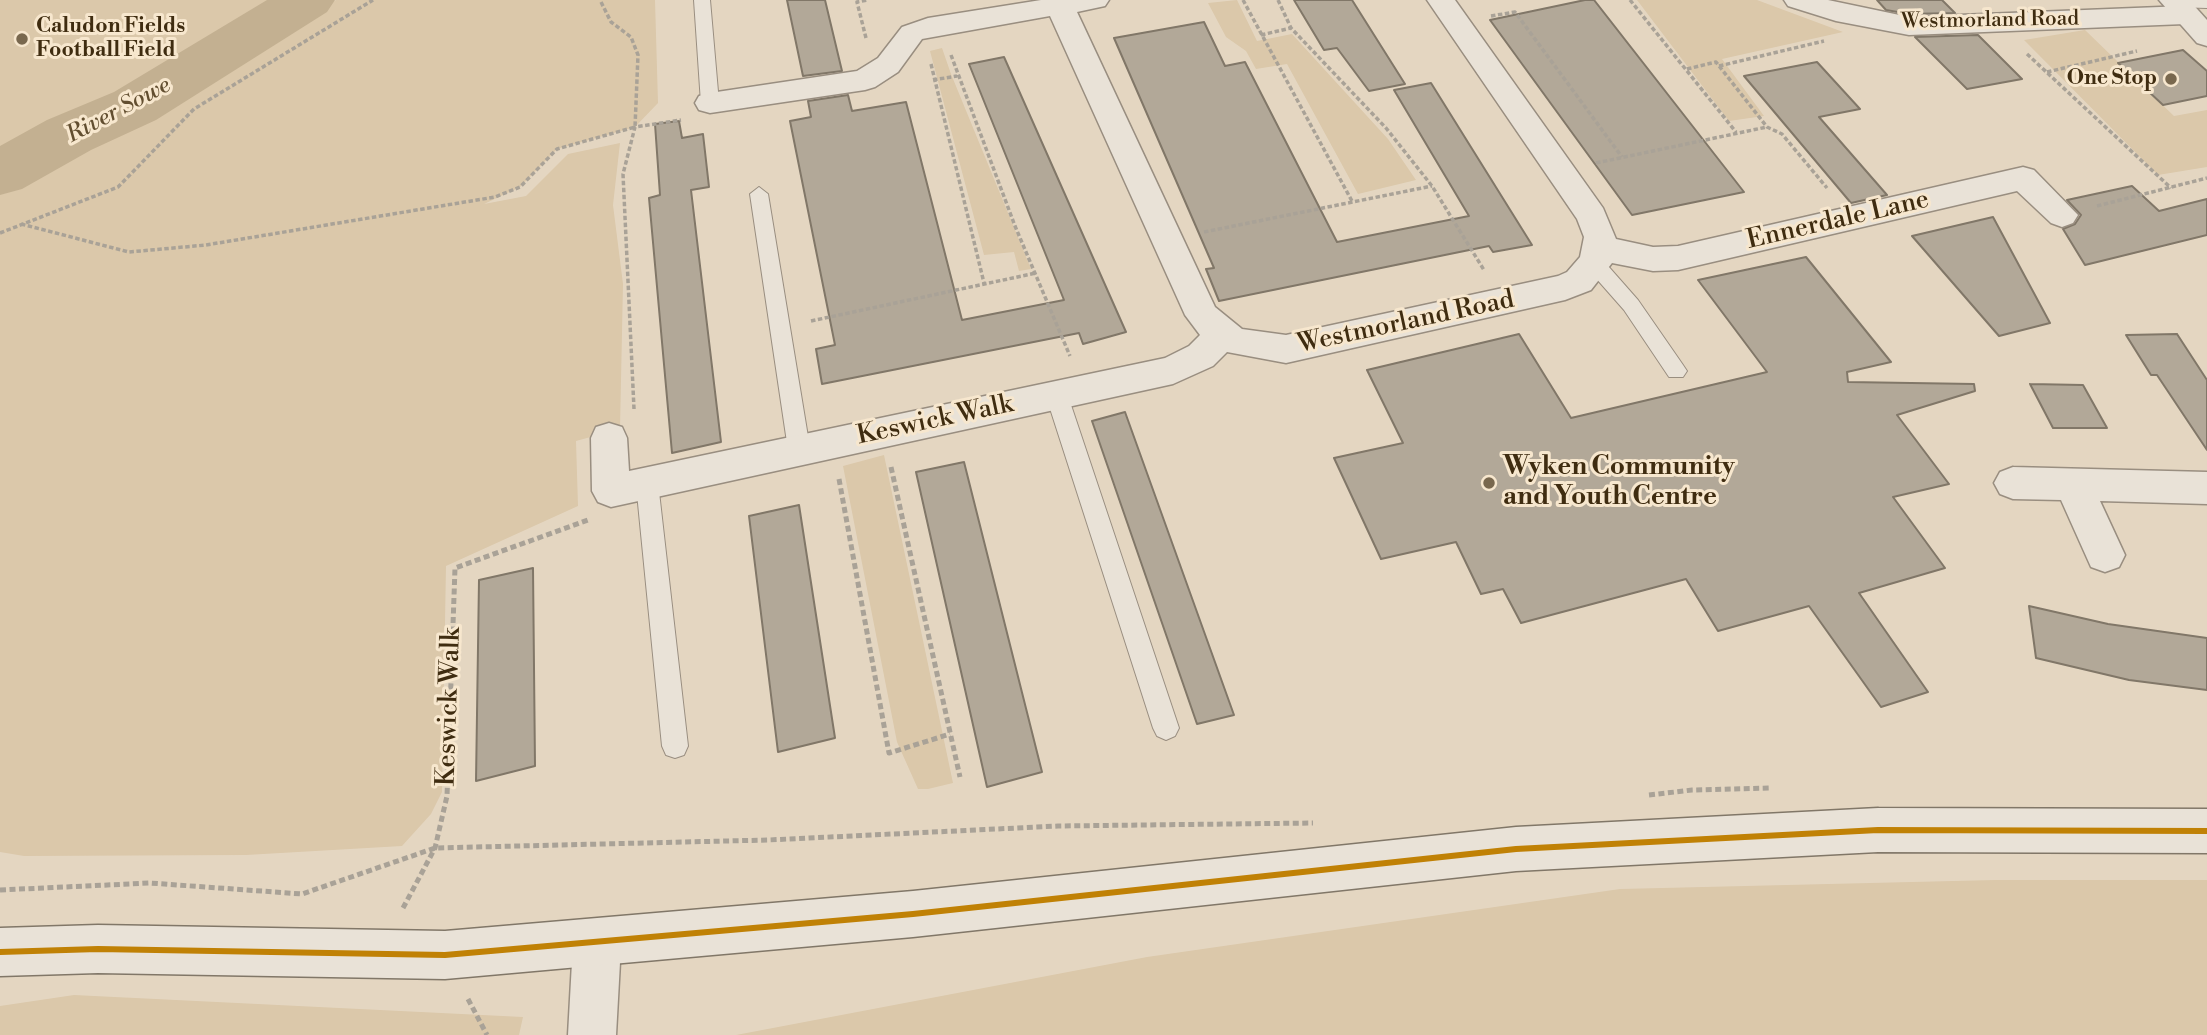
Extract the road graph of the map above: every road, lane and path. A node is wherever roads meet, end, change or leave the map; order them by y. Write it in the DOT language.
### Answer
graph roads {
  1 [pos="373,0"];
  2 [pos="600,0"];
  3 [pos="702,0"];
  4 [pos="1095,0"];
  5 [pos="1243,0"];
  6 [pos="1278,0"];
  7 [pos="1630,0"];
  8 [pos="1798,0"];
  9 [pos="1052,5"];
  10 [pos="2185,5"];
  11 [pos="1448,11"];
  12 [pos="1998,22"];
  13 [pos="934,26"];
  14 [pos="1291,28"];
  15 [pos="1262,35"];
  16 [pos="2207,37"];
  17 [pos="1827,40"];
  18 [pos="1719,66"];
  19 [pos="1687,69"];
  20 [pos="957,76"];
  21 [pos="933,80"];
  22 [pos="710,103"];
  23 [pos="635,127"];
  24 [pos="1767,127"];
  25 [pos="1736,132"];
  26 [pos="1622,157"];
  27 [pos="1562,173"];
  28 [pos="2207,178"];
  29 [pos="1432,186"];
  30 [pos="2171,188"];
  31 [pos="759,194"];
  32 [pos="1353,203"];
  33 [pos="2062,215"];
  34 [pos="1853,218"];
  35 [pos="21,224"];
  36 [pos="0,233"];
  37 [pos="1165,240"];
  38 [pos="1597,256"];
  39 [pos="1036,273"];
  40 [pos="985,283"];
  41 [pos="1501,302"];
  42 [pos="806,323"];
  43 [pos="1222,335"];
  44 [pos="1676,371"];
  45 [pos="1070,393"];
  46 [pos="622,428"];
  47 [pos="888,431"];
  48 [pos="816,446"];
  49 [pos="2012,483"];
  50 [pos="643,484"];
  51 [pos="2074,486"];
  52 [pos="2207,488"];
  53 [pos="2105,555"];
  54 [pos="1166,728"];
  55 [pos="950,734"];
  56 [pos="675,746"];
  57 [pos="960,777"];
  58 [pos="1784,788"];
  59 [pos="1640,796"];
  60 [pos="1325,822"];
  61 [pos="2207,831"];
  62 [pos="435,848"];
  63 [pos="0,890"];
  64 [pos="597,944"];
  65 [pos="0,952"];
  66 [pos="379,954"];
  67 [pos="463,988"];
  68 [pos="487,1035"];
  69 [pos="592,1035"];
  1 -- 35 [label="path"];
  2 -- 23 [label="path"];
  3 -- 22 [label="lane"];
  4 -- 9 [label="street"];
  5 -- 15 [label="path"];
  6 -- 14 [label="path"];
  7 -- 19 [label="path"];
  8 -- 12 [label="street, Westmorland Road"];
  9 -- 13 [label="street"];
  9 -- 37 [label="street, Westmorland Road"];
  10 -- 12 [label="street, Westmorland Road"];
  10 -- 16 [label="street"];
  11 -- 26 [label="path"];
  11 -- 27 [label="street"];
  12 -- 30 [label="path"];
  13 -- 20 [label="path"];
  13 -- 21 [label="path"];
  13 -- 22 [label="street"];
  14 -- 15 [label="path"];
  14 -- 29 [label="path"];
  15 -- 32 [label="path"];
  17 -- 18 [label="path"];
  18 -- 19 [label="path"];
  18 -- 24 [label="path"];
  19 -- 25 [label="path"];
  20 -- 21 [label="path"];
  20 -- 39 [label="path"];
  21 -- 40 [label="path"];
  22 -- 23 [label="path"];
  23 -- 35 [label="path"];
  23 -- 46 [label="path"];
  24 -- 25 [label="path"];
  24 -- 34 [label="path"];
  25 -- 26 [label="path"];
  26 -- 27 [label="path"];
  27 -- 38 [label="street"];
  28 -- 30 [label="path"];
  29 -- 32 [label="path"];
  29 -- 41 [label="path"];
  30 -- 33 [label="path"];
  31 -- 48 [label="lane"];
  32 -- 37 [label="path"];
  33 -- 34 [label="street, Ennerdale Lane"];
  34 -- 38 [label="street, Ennerdale Lane"];
  35 -- 36 [label="path"];
  37 -- 43 [label="street, Westmorland Road"];
  38 -- 41 [label="street, Westmorland Road"];
  38 -- 44 [label="lane"];
  39 -- 40 [label="path"];
  39 -- 45 [label="path"];
  40 -- 42 [label="path"];
  41 -- 43 [label="street, Westmorland Road"];
  43 -- 45 [label="street, Keswick Walk"];
  45 -- 47 [label="street, Keswick Walk"];
  45 -- 54 [label="lane"];
  46 -- 50 [label="street, Keswick Walk"];
  47 -- 48 [label="street, Keswick Walk"];
  47 -- 55 [label="path"];
  48 -- 50 [label="street, Keswick Walk"];
  48 -- 55 [label="path"];
  49 -- 51 [label="street"];
  50 -- 56 [label="lane"];
  50 -- 62 [label="path, Keswick Walk"];
  51 -- 52 [label="street"];
  51 -- 53 [label="street"];
  55 -- 57 [label="path"];
  58 -- 59 [label="path"];
  60 -- 62 [label="path"];
  61 -- 64 [label="street"];
  62 -- 63 [label="path"];
  62 -- 66 [label="path, Keswick Walk"];
  64 -- 66 [label="street"];
  64 -- 69 [label="street"];
  65 -- 66 [label="street"];
  67 -- 68 [label="path"];
}
